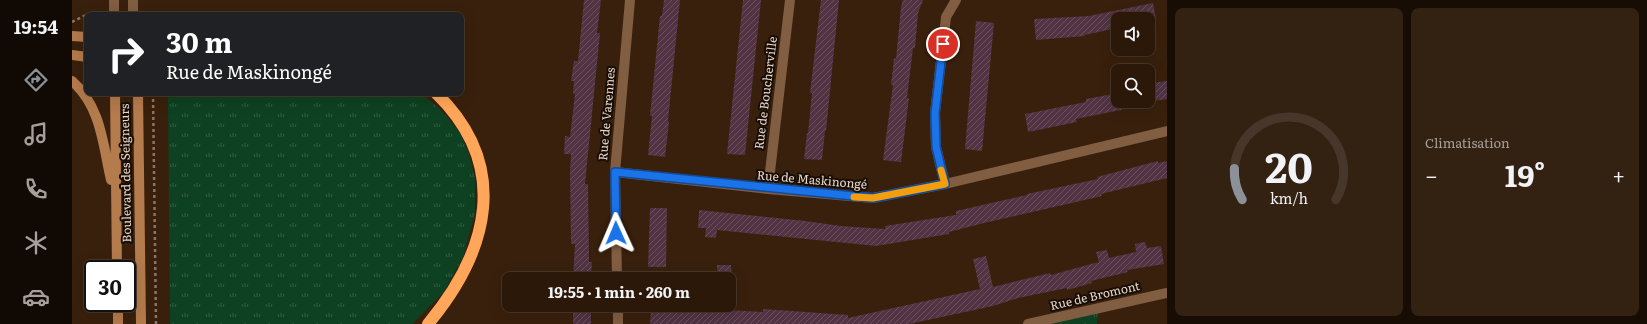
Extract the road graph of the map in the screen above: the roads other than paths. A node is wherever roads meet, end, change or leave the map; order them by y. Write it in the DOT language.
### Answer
graph roads {
  1 [pos="114,0"];
  2 [pos="133,0"];
  3 [pos="630,0"];
  4 [pos="790,0"];
  5 [pos="956,0"];
  6 [pos="114,12"];
  7 [pos="133,12"];
  8 [pos="72,36"];
  9 [pos="84,37"];
  10 [pos="72,55"];
  11 [pos="84,57"];
  12 [pos="72,81"];
  13 [pos="84,94"];
  14 [pos="85,96"];
  15 [pos="115,96"];
  16 [pos="138,96"];
  17 [pos="439,96"];
  18 [pos="1167,131"];
  19 [pos="615,172"];
  20 [pos="945,184"];
  21 [pos="768,189"];
  22 [pos="116,198"];
  23 [pos="117,260"];
  24 [pos="617,272"];
  25 [pos="1167,293"];
  26 [pos="118,312"];
  27 [pos="618,312"];
  28 [pos="118,324"];
  29 [pos="141,324"];
  30 [pos="428,324"];
  31 [pos="618,324"];
  32 [pos="1028,324"];
  1 -- 6 [label="street"];
  2 -- 7 [label="street"];
  3 -- 19 [label="street, Rue de Varennes"];
  4 -- 21 [label="street, Rue de Boucherville"];
  5 -- 20 [label="street"];
  8 -- 9 [label="main road"];
  10 -- 11 [label="main road"];
  12 -- 13 [label="main road"];
  14 -- 22 [label="main road"];
  15 -- 22 [label="main road, Boulevard des Seigneurs"];
  16 -- 29 [label="main road, Boulevard des Seigneurs"];
  17 -- 30 [label="highway"];
  18 -- 20 [label="street, Rue de Maskinongé"];
  19 -- 21 [label="street, Rue de Maskinongé"];
  19 -- 24 [label="street, Rue de Varennes"];
  20 -- 21 [label="street, Rue de Maskinongé"];
  22 -- 23 [label="main road, Boulevard des Seigneurs"];
  25 -- 32 [label="street, Rue de Bromont"];
  26 -- 28 [label="main road"];
  27 -- 31 [label="street"];
}
